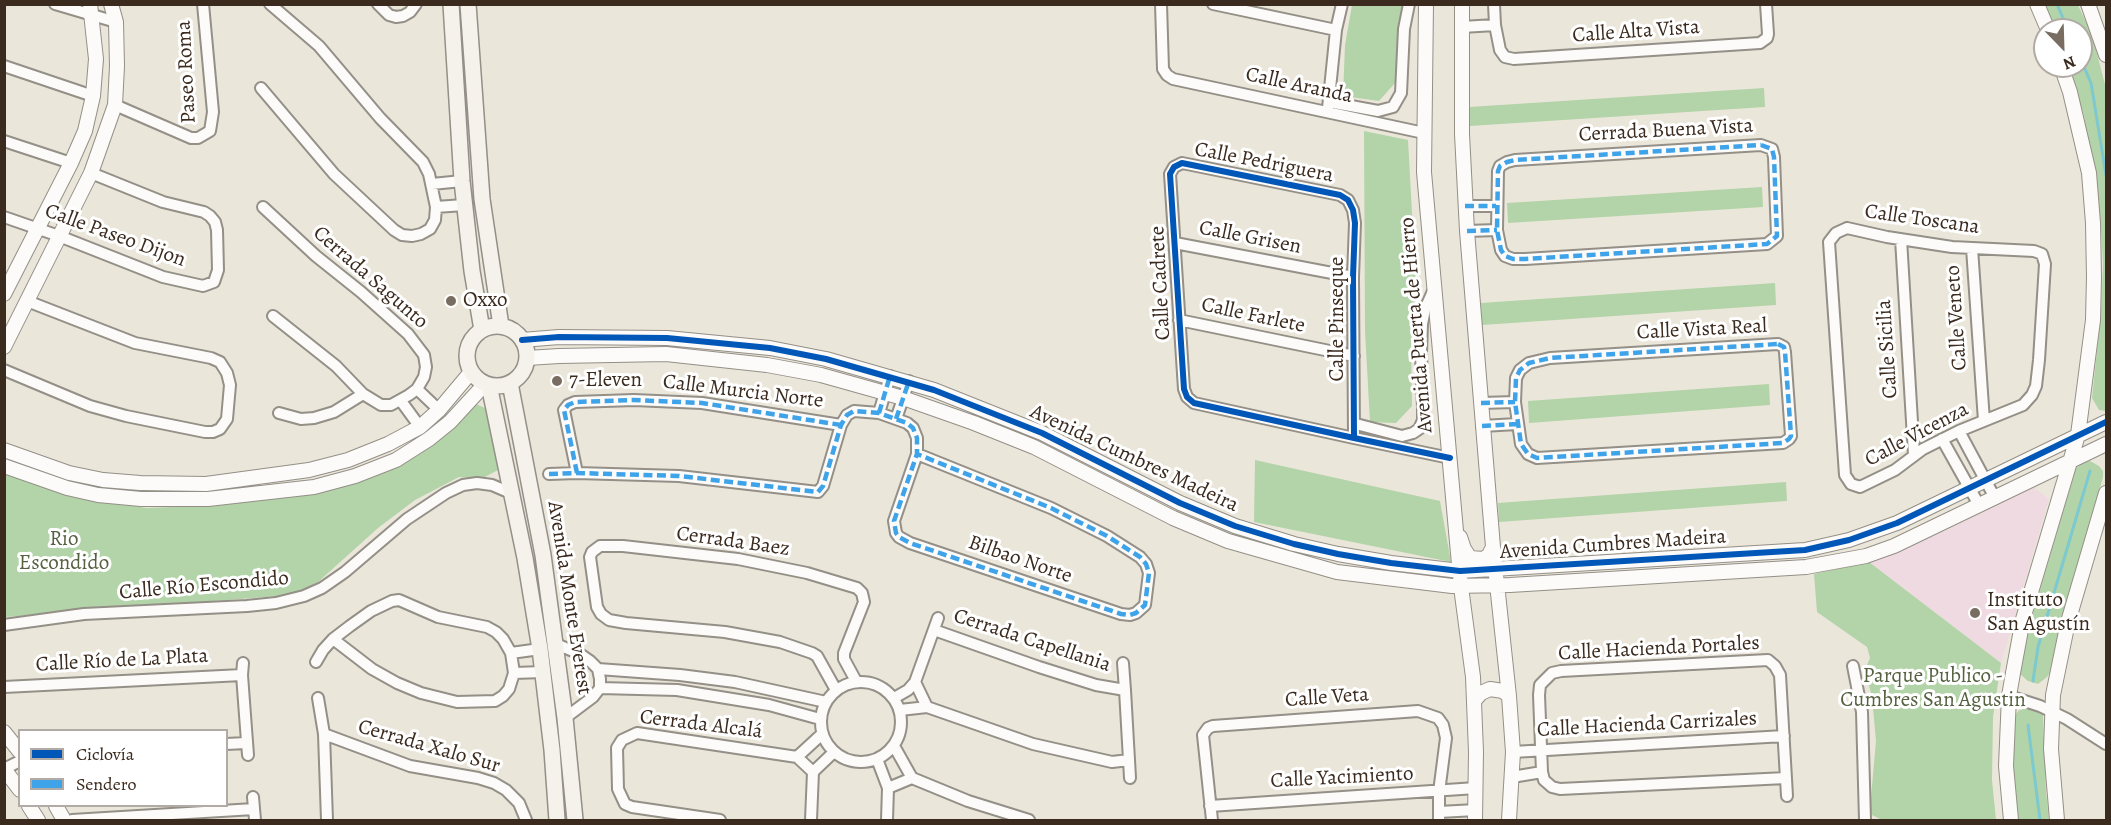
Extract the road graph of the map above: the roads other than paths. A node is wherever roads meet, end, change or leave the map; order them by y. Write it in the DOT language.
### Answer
graph roads {
  1 [pos="55,4"];
  2 [pos="111,4"];
  3 [pos="203,4"];
  4 [pos="270,4"];
  5 [pos="378,4"];
  6 [pos="416,4"];
  7 [pos="451,4"];
  8 [pos="468,4"];
  9 [pos="1161,4"];
  10 [pos="1213,4"];
  11 [pos="1342,4"];
  12 [pos="1409,4"];
  13 [pos="1426,4"];
  14 [pos="1462,4"];
  15 [pos="1494,4"];
  16 [pos="1766,4"];
  17 [pos="2037,4"];
  18 [pos="2088,4"];
  19 [pos="91,10"];
  20 [pos="2043,18"];
  21 [pos="116,22"];
  22 [pos="1495,25"];
  23 [pos="1462,27"];
  24 [pos="1336,30"];
  25 [pos="2106,55"];
  26 [pos="4,66"];
  27 [pos="2065,78"];
  28 [pos="261,88"];
  29 [pos="93,96"];
  30 [pos="475,101"];
  31 [pos="456,102"];
  32 [pos="114,105"];
  33 [pos="1328,107"];
  34 [pos="1424,133"];
  35 [pos="4,141"];
  36 [pos="71,163"];
  37 [pos="1174,167"];
  38 [pos="91,173"];
  39 [pos="462,181"];
  40 [pos="432,184"];
  41 [pos="1348,200"];
  42 [pos="435,202"];
  43 [pos="465,205"];
  44 [pos="1466,206"];
  45 [pos="1496,206"];
  46 [pos="263,207"];
  47 [pos="4,217"];
  48 [pos="37,229"];
  49 [pos="1497,230"];
  50 [pos="1467,231"];
  51 [pos="59,236"];
  52 [pos="1901,239"];
  53 [pos="1175,243"];
  54 [pos="1972,248"];
  55 [pos="1353,277"];
  56 [pos="1434,288"];
  57 [pos="5,291"];
  58 [pos="27,301"];
  59 [pos="273,316"];
  60 [pos="1179,320"];
  61 [pos="501,326"];
  62 [pos="482,330"];
  63 [pos="522,340"];
  64 [pos="4,347"];
  65 [pos="1354,356"];
  66 [pos="527,358"];
  67 [pos="4,370"];
  68 [pos="471,372"];
  69 [pos="890,376"];
  70 [pos="909,381"];
  71 [pos="510,383"];
  72 [pos="487,385"];
  73 [pos="2036,386"];
  74 [pos="885,392"];
  75 [pos="363,394"];
  76 [pos="409,395"];
  77 [pos="903,398"];
  78 [pos="1515,402"];
  79 [pos="1481,403"];
  80 [pos="439,410"];
  81 [pos="279,413"];
  82 [pos="879,413"];
  83 [pos="896,419"];
  84 [pos="1984,421"];
  85 [pos="2106,422"];
  86 [pos="840,424"];
  87 [pos="1356,424"];
  88 [pos="1517,424"];
  89 [pos="1482,426"];
  90 [pos="420,427"];
  91 [pos="1959,431"];
  92 [pos="2078,435"];
  93 [pos="1354,438"];
  94 [pos="1942,440"];
  95 [pos="2106,444"];
  96 [pos="4,450"];
  97 [pos="917,454"];
  98 [pos="1914,455"];
  99 [pos="1450,458"];
  100 [pos="2071,461"];
  101 [pos="4,466"];
  102 [pos="577,473"];
  103 [pos="549,474"];
  104 [pos="275,475"];
  105 [pos="1845,475"];
  106 [pos="1986,481"];
  107 [pos="206,484"];
  108 [pos="1970,489"];
  109 [pos="278,491"];
  110 [pos="2106,493"];
  111 [pos="513,494"];
  112 [pos="1995,498"];
  113 [pos="208,499"];
  114 [pos="1979,506"];
  115 [pos="1455,524"];
  116 [pos="1493,547"];
  117 [pos="1496,569"];
  118 [pos="1460,571"];
  119 [pos="1461,586"];
  120 [pos="1497,586"];
  121 [pos="938,618"];
  122 [pos="4,625"];
  123 [pos="934,630"];
  124 [pos="333,639"];
  125 [pos="556,644"];
  126 [pos="540,649"];
  127 [pos="511,653"];
  128 [pos="316,662"];
  129 [pos="243,663"];
  130 [pos="1123,663"];
  131 [pos="1853,666"];
  132 [pos="598,669"];
  133 [pos="559,671"];
  134 [pos="543,672"];
  135 [pos="1507,672"];
  136 [pos="514,673"];
  137 [pos="242,675"];
  138 [pos="1473,677"];
  139 [pos="856,681"];
  140 [pos="915,682"];
  141 [pos="4,687"];
  142 [pos="600,688"];
  143 [pos="836,690"];
  144 [pos="1125,690"];
  145 [pos="1509,696"];
  146 [pos="2009,696"];
  147 [pos="318,698"];
  148 [pos="894,698"];
  149 [pos="1474,701"];
  150 [pos="826,702"];
  151 [pos="927,707"];
  152 [pos="900,710"];
  153 [pos="2052,711"];
  154 [pos="565,718"];
  155 [pos="820,719"];
  156 [pos="4,732"];
  157 [pos="324,734"];
  158 [pos="822,734"];
  159 [pos="1784,736"];
  160 [pos="246,743"];
  161 [pos="228,744"];
  162 [pos="2106,744"];
  163 [pos="894,746"];
  164 [pos="568,748"];
  165 [pos="18,750"];
  166 [pos="552,750"];
  167 [pos="1542,750"];
  168 [pos="834,752"];
  169 [pos="1513,752"];
  170 [pos="248,754"];
  171 [pos="797,757"];
  172 [pos="877,759"];
  173 [pos="1129,760"];
  174 [pos="18,762"];
  175 [pos="4,769"];
  176 [pos="813,772"];
  177 [pos="1542,772"];
  178 [pos="1512,777"];
  179 [pos="912,778"];
  180 [pos="1130,778"];
  181 [pos="1786,778"];
  182 [pos="18,787"];
  183 [pos="888,788"];
  184 [pos="1476,789"];
  185 [pos="1440,792"];
  186 [pos="1787,796"];
  187 [pos="252,797"];
  188 [pos="1210,806"];
  189 [pos="30,807"];
  190 [pos="254,809"];
  191 [pos="1475,815"];
  192 [pos="1439,816"];
  193 [pos="38,820"];
  194 [pos="72,820"];
  195 [pos="255,820"];
  196 [pos="327,820"];
  197 [pos="526,820"];
  198 [pos="551,820"];
  199 [pos="557,820"];
  200 [pos="575,820"];
  201 [pos="720,820"];
  202 [pos="811,820"];
  203 [pos="887,820"];
  204 [pos="1029,820"];
  205 [pos="1212,820"];
  206 [pos="1509,820"];
  207 [pos="1865,820"];
  208 [pos="2011,820"];
  209 [pos="2057,820"];
  1 -- 19 [label="street"];
  2 -- 21 [label="street"];
  3 -- 32 [label="street, Paseo Roma"];
  4 -- 40 [label="street"];
  5 -- 6 [label="street"];
  7 -- 31 [label="main road"];
  8 -- 30 [label="main road"];
  9 -- 33 [label="street, Calle Aranda"];
  10 -- 24 [label="street"];
  11 -- 24 [label="street"];
  12 -- 33 [label="street, Calle Aranda"];
  13 -- 34 [label="street, Avenida Puerta de Hierro"];
  14 -- 23 [label="street"];
  15 -- 22 [label="street, Calle Alta Vista"];
  16 -- 22 [label="street, Calle Alta Vista"];
  17 -- 20 [label="street"];
  18 -- 25 [label="street"];
  19 -- 21 [label="street"];
  19 -- 29 [label="street"];
  21 -- 32 [label="street"];
  22 -- 23 [label="street"];
  23 -- 44 [label="street"];
  24 -- 33 [label="street"];
  26 -- 29 [label="street"];
  27 -- 92 [label="street"];
  28 -- 42 [label="street"];
  29 -- 36 [label="street"];
  30 -- 31 [label="main road"];
  30 -- 61 [label="main road"];
  31 -- 39 [label="main road"];
  32 -- 38 [label="street"];
  33 -- 34 [label="street, Calle Aranda"];
  34 -- 56 [label="street, Avenida Puerta de Hierro"];
  35 -- 36 [label="street"];
  36 -- 48 [label="street"];
  37 -- 41 [label="street, Calle Pedriguera"];
  37 -- 53 [label="street, Calle Cadrete"];
  38 -- 51 [label="street"];
  38 -- 51 [label="street, Calle Paseo Dijon"];
  39 -- 40 [label="street"];
  39 -- 43 [label="main road"];
  40 -- 42 [label="street"];
  41 -- 55 [label="street, Calle Pinseque"];
  42 -- 43 [label="street"];
  43 -- 62 [label="main road"];
  44 -- 45 [label="street"];
  44 -- 50 [label="street"];
  45 -- 49 [label="street, Cerrada Buena Vista"];
  45 -- 49 [label="street, Cerrada Buena Vista"];
  46 -- 76 [label="street, Cerrada Sagunto"];
  47 -- 48 [label="street, Calle Paseo Dijon"];
  48 -- 51 [label="street, Calle Paseo Dijon"];
  48 -- 57 [label="street"];
  49 -- 50 [label="street"];
  50 -- 79 [label="street"];
  51 -- 58 [label="street"];
  52 -- 54 [label="street, Calle Toscana"];
  52 -- 98 [label="street, Calle Sicilia"];
  52 -- 105 [label="street, Calle Toscana"];
  53 -- 55 [label="street, Calle Grisen"];
  53 -- 60 [label="street, Calle Cadrete"];
  54 -- 73 [label="street, Calle Toscana"];
  54 -- 84 [label="street, Calle Veneto"];
  55 -- 65 [label="street, Calle Pinseque"];
  56 -- 87 [label="street"];
  56 -- 99 [label="street, Avenida Puerta de Hierro"];
  58 -- 64 [label="street"];
  58 -- 67 [label="street"];
  59 -- 75 [label="street"];
  60 -- 65 [label="street, Calle Farlete"];
  60 -- 93 [label="street, Calle Cadrete"];
  61 -- 62 [label="main road"];
  61 -- 63 [label="main road"];
  62 -- 68 [label="main road"];
  63 -- 66 [label="main road"];
  63 -- 69 [label="street, Avenida Cumbres Madeira"];
  65 -- 87 [label="street, Calle Pinseque"];
  66 -- 71 [label="main road"];
  66 -- 74 [label="street, Avenida Cumbres Madeira"];
  68 -- 72 [label="main road"];
  68 -- 80 [label="street"];
  69 -- 70 [label="street, Avenida Cumbres Madeira"];
  69 -- 74 [label="street"];
  70 -- 77 [label="street"];
  70 -- 118 [label="street, Avenida Cumbres Madeira"];
  71 -- 72 [label="main road"];
  71 -- 125 [label="main road, Avenida Monte Everest"];
  72 -- 109 [label="street"];
  72 -- 111 [label="main road, Avenida Monte Everest"];
  73 -- 84 [label="street, Calle Vicenza"];
  74 -- 77 [label="street, Avenida Cumbres Madeira"];
  74 -- 82 [label="street"];
  75 -- 76 [label="street"];
  75 -- 81 [label="street"];
  76 -- 80 [label="street"];
  76 -- 90 [label="street"];
  77 -- 83 [label="street"];
  77 -- 119 [label="street, Avenida Cumbres Madeira"];
  78 -- 79 [label="street"];
  78 -- 88 [label="street, Calle Vista Real"];
  78 -- 88 [label="street, Calle Vista Real"];
  79 -- 89 [label="street"];
  80 -- 90 [label="street"];
  82 -- 83 [label="street"];
  82 -- 86 [label="street, Calle Murcia Norte"];
  83 -- 97 [label="street"];
  84 -- 91 [label="street, Calle Vicenza"];
  85 -- 92 [label="street, Avenida Cumbres Madeira"];
  86 -- 102 [label="street, Calle Murcia Norte"];
  86 -- 102 [label="street, Calle Murcia Norte"];
  87 -- 93 [label="street, Calle Pinseque"];
  88 -- 89 [label="street"];
  89 -- 116 [label="street"];
  90 -- 104 [label="street"];
  91 -- 94 [label="street, Calle Vicenza"];
  91 -- 106 [label="street"];
  92 -- 100 [label="street"];
  92 -- 106 [label="street, Avenida Cumbres Madeira"];
  93 -- 99 [label="street"];
  94 -- 98 [label="street, Calle Vicenza"];
  94 -- 108 [label="street"];
  95 -- 100 [label="street, Avenida Cumbres Madeira"];
  96 -- 107 [label="street"];
  97 -- 97 [label="street, Bilbao Norte"];
  98 -- 105 [label="street, Calle Vicenza"];
  99 -- 115 [label="street, Avenida Puerta de Hierro"];
  100 -- 112 [label="street, Avenida Cumbres Madeira"];
  100 -- 146 [label="street"];
  101 -- 113 [label="street"];
  102 -- 103 [label="street, Calle Murcia Norte"];
  104 -- 107 [label="street"];
  104 -- 109 [label="street"];
  106 -- 108 [label="street, Avenida Cumbres Madeira"];
  106 -- 112 [label="street"];
  107 -- 113 [label="street"];
  108 -- 114 [label="street"];
  108 -- 117 [label="street, Avenida Cumbres Madeira"];
  109 -- 113 [label="street"];
  110 -- 153 [label="street"];
  111 -- 122 [label="street, Calle Río Escondido"];
  111 -- 126 [label="main road, Avenida Monte Everest"];
  112 -- 114 [label="street, Avenida Cumbres Madeira"];
  114 -- 120 [label="street, Avenida Cumbres Madeira"];
  115 -- 116 [label="street"];
  115 -- 118 [label="street, Avenida Puerta de Hierro"];
  116 -- 117 [label="street"];
  117 -- 118 [label="street, Avenida Cumbres Madeira"];
  117 -- 120 [label="street"];
  118 -- 119 [label="street, Avenida Puerta de Hierro"];
  119 -- 120 [label="street, Avenida Cumbres Madeira"];
  119 -- 138 [label="street, Avenida Puerta de Hierro"];
  120 -- 135 [label="street"];
  121 -- 123 [label="street, Cerrada Capellania"];
  123 -- 140 [label="street, Cerrada Capellania"];
  123 -- 144 [label="street, Cerrada Capellania"];
  124 -- 127 [label="street"];
  124 -- 128 [label="street"];
  124 -- 136 [label="street"];
  125 -- 132 [label="street"];
  125 -- 133 [label="main road, Avenida Monte Everest"];
  126 -- 127 [label="street"];
  126 -- 134 [label="main road, Avenida Monte Everest"];
  127 -- 136 [label="street"];
  129 -- 137 [label="street"];
  130 -- 144 [label="street"];
  131 -- 207 [label="street"];
  132 -- 142 [label="street"];
  132 -- 150 [label="street"];
  133 -- 134 [label="main road"];
  133 -- 154 [label="main road, Avenida Monte Everest"];
  134 -- 136 [label="street"];
  134 -- 166 [label="main road, Avenida Monte Everest"];
  135 -- 138 [label="street"];
  135 -- 145 [label="street"];
  137 -- 141 [label="street, Calle Río de La Plata"];
  137 -- 160 [label="street"];
  138 -- 149 [label="street, Avenida Puerta de Hierro"];
  139 -- 143 [label="street"];
  139 -- 143 [label="street, Cerrada Baez"];
  139 -- 148 [label="street"];
  140 -- 148 [label="street"];
  140 -- 151 [label="street"];
  142 -- 154 [label="street"];
  142 -- 155 [label="street"];
  143 -- 150 [label="street"];
  144 -- 173 [label="street, Cerrada Capellania"];
  145 -- 149 [label="street"];
  145 -- 169 [label="street"];
  146 -- 153 [label="street"];
  146 -- 208 [label="street"];
  147 -- 157 [label="street"];
  148 -- 152 [label="street"];
  149 -- 184 [label="street, Avenida Puerta de Hierro"];
  150 -- 155 [label="street"];
  151 -- 152 [label="street"];
  151 -- 173 [label="street"];
  152 -- 163 [label="street"];
  153 -- 162 [label="street"];
  153 -- 209 [label="street"];
  154 -- 164 [label="main road, Avenida Monte Everest"];
  155 -- 158 [label="street"];
  156 -- 165 [label="street"];
  157 -- 196 [label="street"];
  157 -- 197 [label="street, Cerrada Xalo Sur"];
  158 -- 168 [label="street"];
  158 -- 171 [label="street"];
  159 -- 167 [label="street, Calle Hacienda Carrizales"];
  159 -- 167 [label="street, Calle Hacienda Portales"];
  159 -- 181 [label="street"];
  160 -- 161 [label="street"];
  160 -- 170 [label="street"];
  163 -- 172 [label="street"];
  163 -- 179 [label="street"];
  164 -- 166 [label="main road"];
  164 -- 200 [label="main road, Avenida Monte Everest"];
  166 -- 199 [label="main road, Avenida Monte Everest"];
  167 -- 169 [label="street, Calle Hacienda Carrizales"];
  167 -- 177 [label="street"];
  168 -- 172 [label="street"];
  168 -- 176 [label="street"];
  169 -- 178 [label="street"];
  171 -- 176 [label="street"];
  171 -- 201 [label="street, Cerrada Alcalá"];
  172 -- 183 [label="street"];
  173 -- 180 [label="street, Cerrada Capellania"];
  174 -- 175 [label="street"];
  175 -- 182 [label="street"];
  176 -- 202 [label="street"];
  177 -- 178 [label="street, Calle Hacienda Carrizales"];
  177 -- 181 [label="street"];
  178 -- 206 [label="street"];
  179 -- 183 [label="street"];
  179 -- 204 [label="street"];
  181 -- 186 [label="street"];
  183 -- 203 [label="street"];
  184 -- 185 [label="street, Calle Yacimiento"];
  184 -- 191 [label="street, Avenida Puerta de Hierro"];
  185 -- 188 [label="street, Calle Yacimiento"];
  185 -- 188 [label="street, Calle Veta"];
  185 -- 192 [label="street, Calle Veta"];
  187 -- 190 [label="street"];
  188 -- 205 [label="street, Calle Veta"];
  189 -- 193 [label="street"];
  190 -- 194 [label="street"];
  190 -- 195 [label="street"];
  191 -- 192 [label="street"];
  198 -- 199 [label="street"];
}
